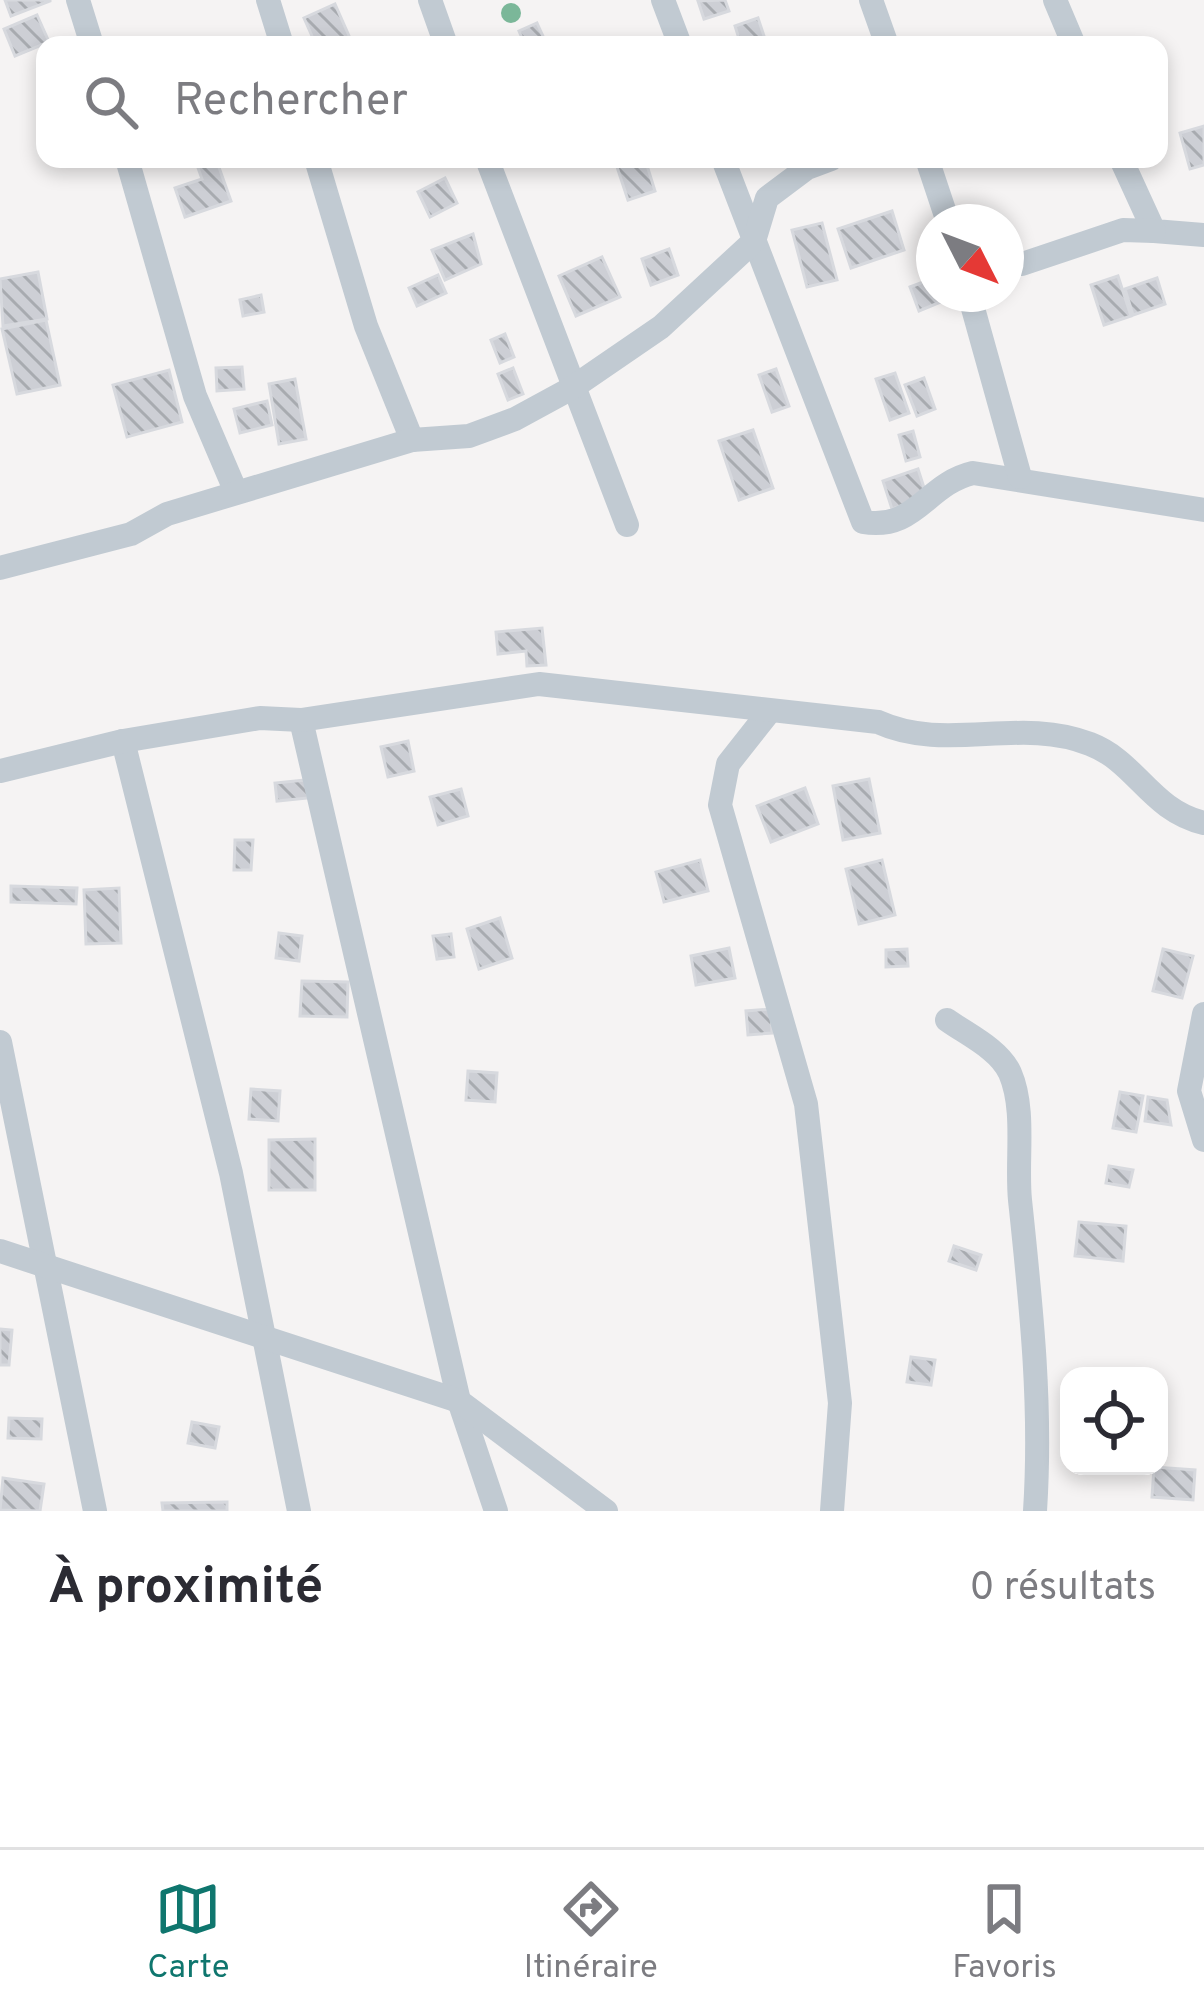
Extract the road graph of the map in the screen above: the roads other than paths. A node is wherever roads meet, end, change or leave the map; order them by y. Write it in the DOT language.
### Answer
graph roads {
  1 [pos="78,0"];
  2 [pos="268,0"];
  3 [pos="430,0"];
  4 [pos="663,0"];
  5 [pos="871,0"];
  6 [pos="1055,0"];
  7 [pos="89,36"];
  8 [pos="279,36"];
  9 [pos="443,36"];
  10 [pos="677,36"];
  11 [pos="883,36"];
  12 [pos="1070,36"];
  13 [pos="130,168"];
  14 [pos="319,168"];
  15 [pos="490,168"];
  16 [pos="726,168"];
  17 [pos="807,168"];
  18 [pos="930,168"];
  19 [pos="1125,168"];
  20 [pos="943,204"];
  21 [pos="1154,231"];
  22 [pos="1204,235"];
  23 [pos="754,241"];
  24 [pos="1024,263"];
  25 [pos="974,312"];
  26 [pos="572,388"];
  27 [pos="412,440"];
  28 [pos="1020,477"];
  29 [pos="236,492"];
  30 [pos="1204,510"];
  31 [pos="627,525"];
  32 [pos="0,568"];
  33 [pos="769,712"];
  34 [pos="301,720"];
  35 [pos="123,742"];
  36 [pos="0,771"];
  37 [pos="1204,823"];
  38 [pos="1204,1014"];
  39 [pos="947,1021"];
  40 [pos="0,1042"];
  41 [pos="1204,1140"];
  42 [pos="0,1251"];
  43 [pos="50,1267"];
  44 [pos="265,1336"];
  45 [pos="460,1401"];
  46 [pos="95,1511"];
  47 [pos="299,1511"];
  48 [pos="496,1511"];
  49 [pos="606,1511"];
  50 [pos="832,1511"];
  51 [pos="1035,1511"];
  1 -- 7 [label="street"];
  2 -- 8 [label="street"];
  3 -- 9 [label="street"];
  4 -- 10 [label="street"];
  5 -- 11 [label="street"];
  6 -- 12 [label="street"];
  13 -- 29 [label="street"];
  14 -- 27 [label="street"];
  15 -- 26 [label="street"];
  16 -- 23 [label="street"];
  17 -- 23 [label="street"];
  18 -- 20 [label="street"];
  19 -- 21 [label="street"];
  21 -- 22 [label="street"];
  21 -- 24 [label="street"];
  23 -- 26 [label="street"];
  23 -- 28 [label="street"];
  25 -- 28 [label="street"];
  26 -- 27 [label="street"];
  26 -- 31 [label="street"];
  27 -- 29 [label="street"];
  28 -- 30 [label="street"];
  29 -- 32 [label="street"];
  33 -- 34 [label="street"];
  33 -- 37 [label="street"];
  33 -- 50 [label="street"];
  34 -- 35 [label="street"];
  34 -- 45 [label="street"];
  35 -- 36 [label="street"];
  35 -- 44 [label="street"];
  38 -- 41 [label="street"];
  39 -- 51 [label="street"];
  40 -- 43 [label="street"];
  42 -- 43 [label="street"];
  43 -- 44 [label="street"];
  43 -- 46 [label="street"];
  44 -- 45 [label="street"];
  44 -- 47 [label="street"];
  45 -- 48 [label="street"];
  45 -- 49 [label="street"];
}
